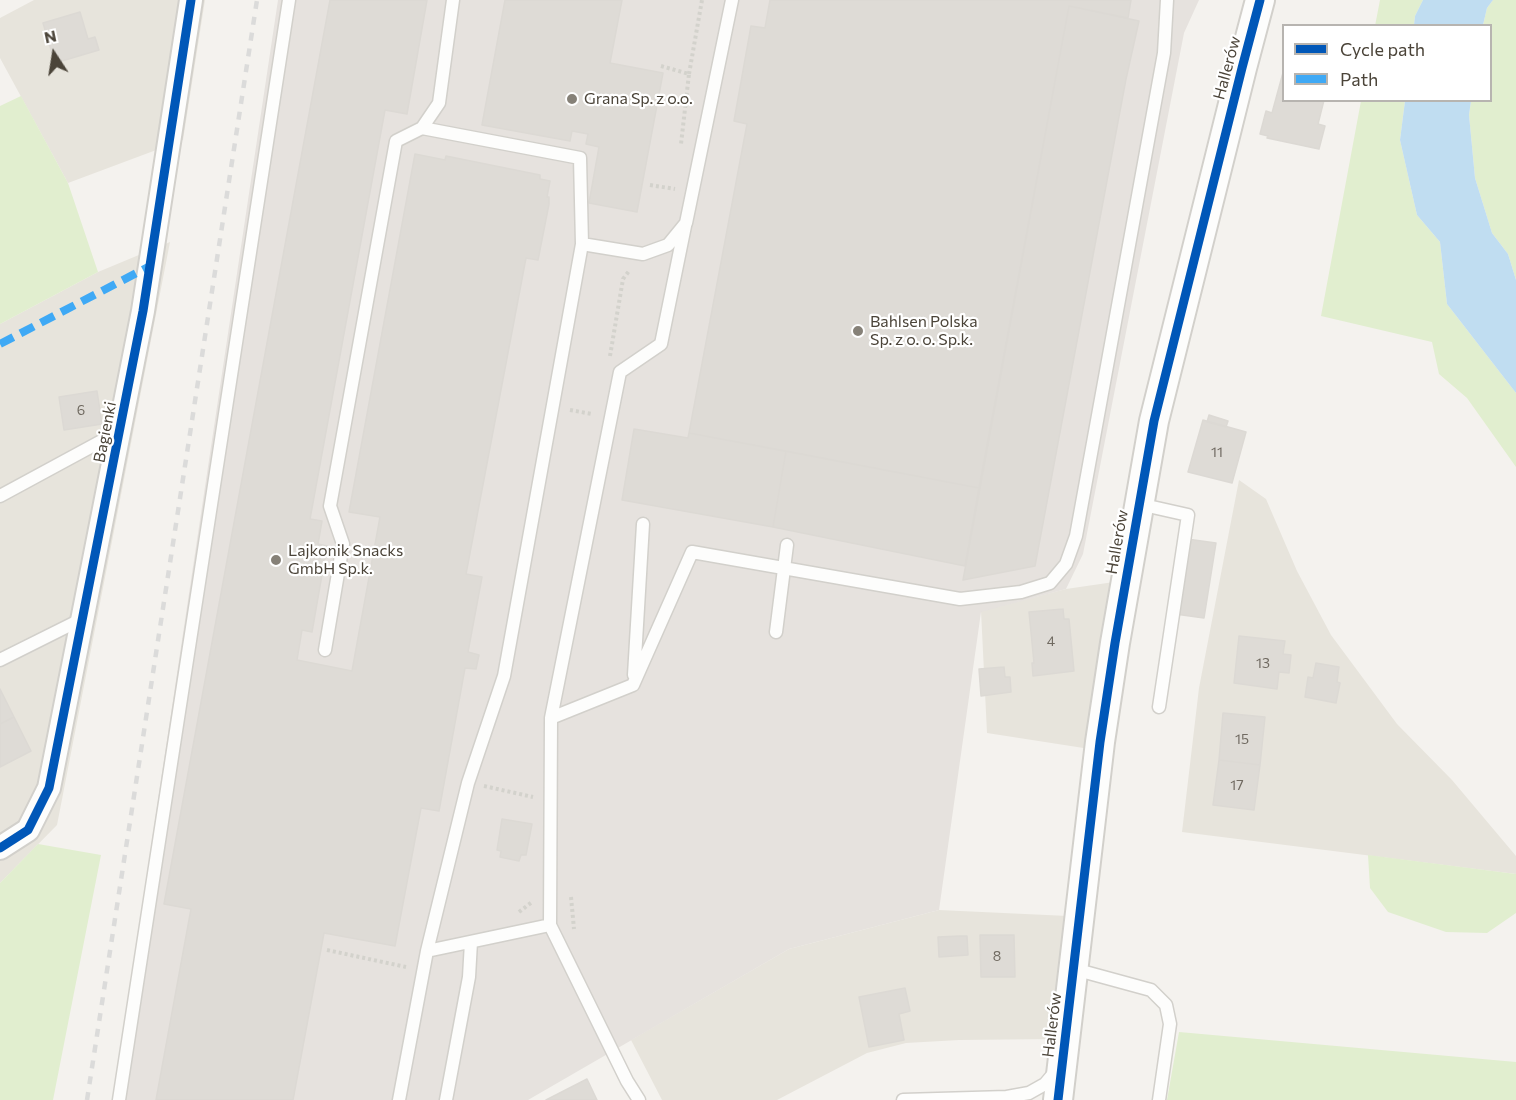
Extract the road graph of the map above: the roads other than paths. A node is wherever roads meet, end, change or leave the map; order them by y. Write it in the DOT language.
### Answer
graph roads {
  1 [pos="191,0"];
  2 [pos="289,0"];
  3 [pos="453,0"];
  4 [pos="732,0"];
  5 [pos="1167,0"];
  6 [pos="1260,0"];
  7 [pos="422,128"];
  8 [pos="686,223"];
  9 [pos="582,244"];
  10 [pos="120,431"];
  11 [pos="0,496"];
  12 [pos="1139,504"];
  13 [pos="643,524"];
  14 [pos="788,545"];
  15 [pos="784,568"];
  16 [pos="82,619"];
  17 [pos="776,632"];
  18 [pos="325,650"];
  19 [pos="0,660"];
  20 [pos="633,685"];
  21 [pos="1159,707"];
  22 [pos="551,718"];
  23 [pos="0,848"];
  24 [pos="550,925"];
  25 [pos="471,942"];
  26 [pos="427,951"];
  27 [pos="1074,969"];
  28 [pos="1063,1056"];
  29 [pos="627,1081"];
  30 [pos="1010,1099"];
  31 [pos="119,1100"];
  32 [pos="399,1100"];
  33 [pos="446,1100"];
  34 [pos="627,1100"];
  35 [pos="639,1100"];
  36 [pos="903,1100"];
  37 [pos="1058,1100"];
  38 [pos="1159,1100"];
  1 -- 10 [label="street, Bagienki"];
  2 -- 31 [label="lane"];
  3 -- 7 [label="lane"];
  4 -- 8 [label="lane"];
  5 -- 15 [label="lane"];
  6 -- 12 [label="street, Hallerów"];
  7 -- 9 [label="lane"];
  7 -- 18 [label="lane"];
  8 -- 9 [label="lane"];
  8 -- 22 [label="lane"];
  9 -- 26 [label="lane"];
  10 -- 11 [label="lane"];
  10 -- 16 [label="street, Bagienki"];
  12 -- 21 [label="lane"];
  12 -- 27 [label="street, Hallerów"];
  13 -- 20 [label="lane"];
  14 -- 15 [label="lane"];
  15 -- 17 [label="lane"];
  15 -- 20 [label="lane"];
  16 -- 19 [label="lane"];
  16 -- 23 [label="street, Bagienki"];
  20 -- 22 [label="lane"];
  22 -- 24 [label="lane"];
  24 -- 25 [label="lane"];
  24 -- 29 [label="lane"];
  25 -- 26 [label="lane"];
  25 -- 33 [label="lane"];
  26 -- 32 [label="lane"];
  27 -- 28 [label="street, Hallerów"];
  27 -- 38 [label="lane"];
  28 -- 30 [label="lane"];
  28 -- 37 [label="street, Hallerów"];
  29 -- 34 [label="lane"];
  29 -- 35 [label="lane"];
  30 -- 36 [label="lane"];
}
